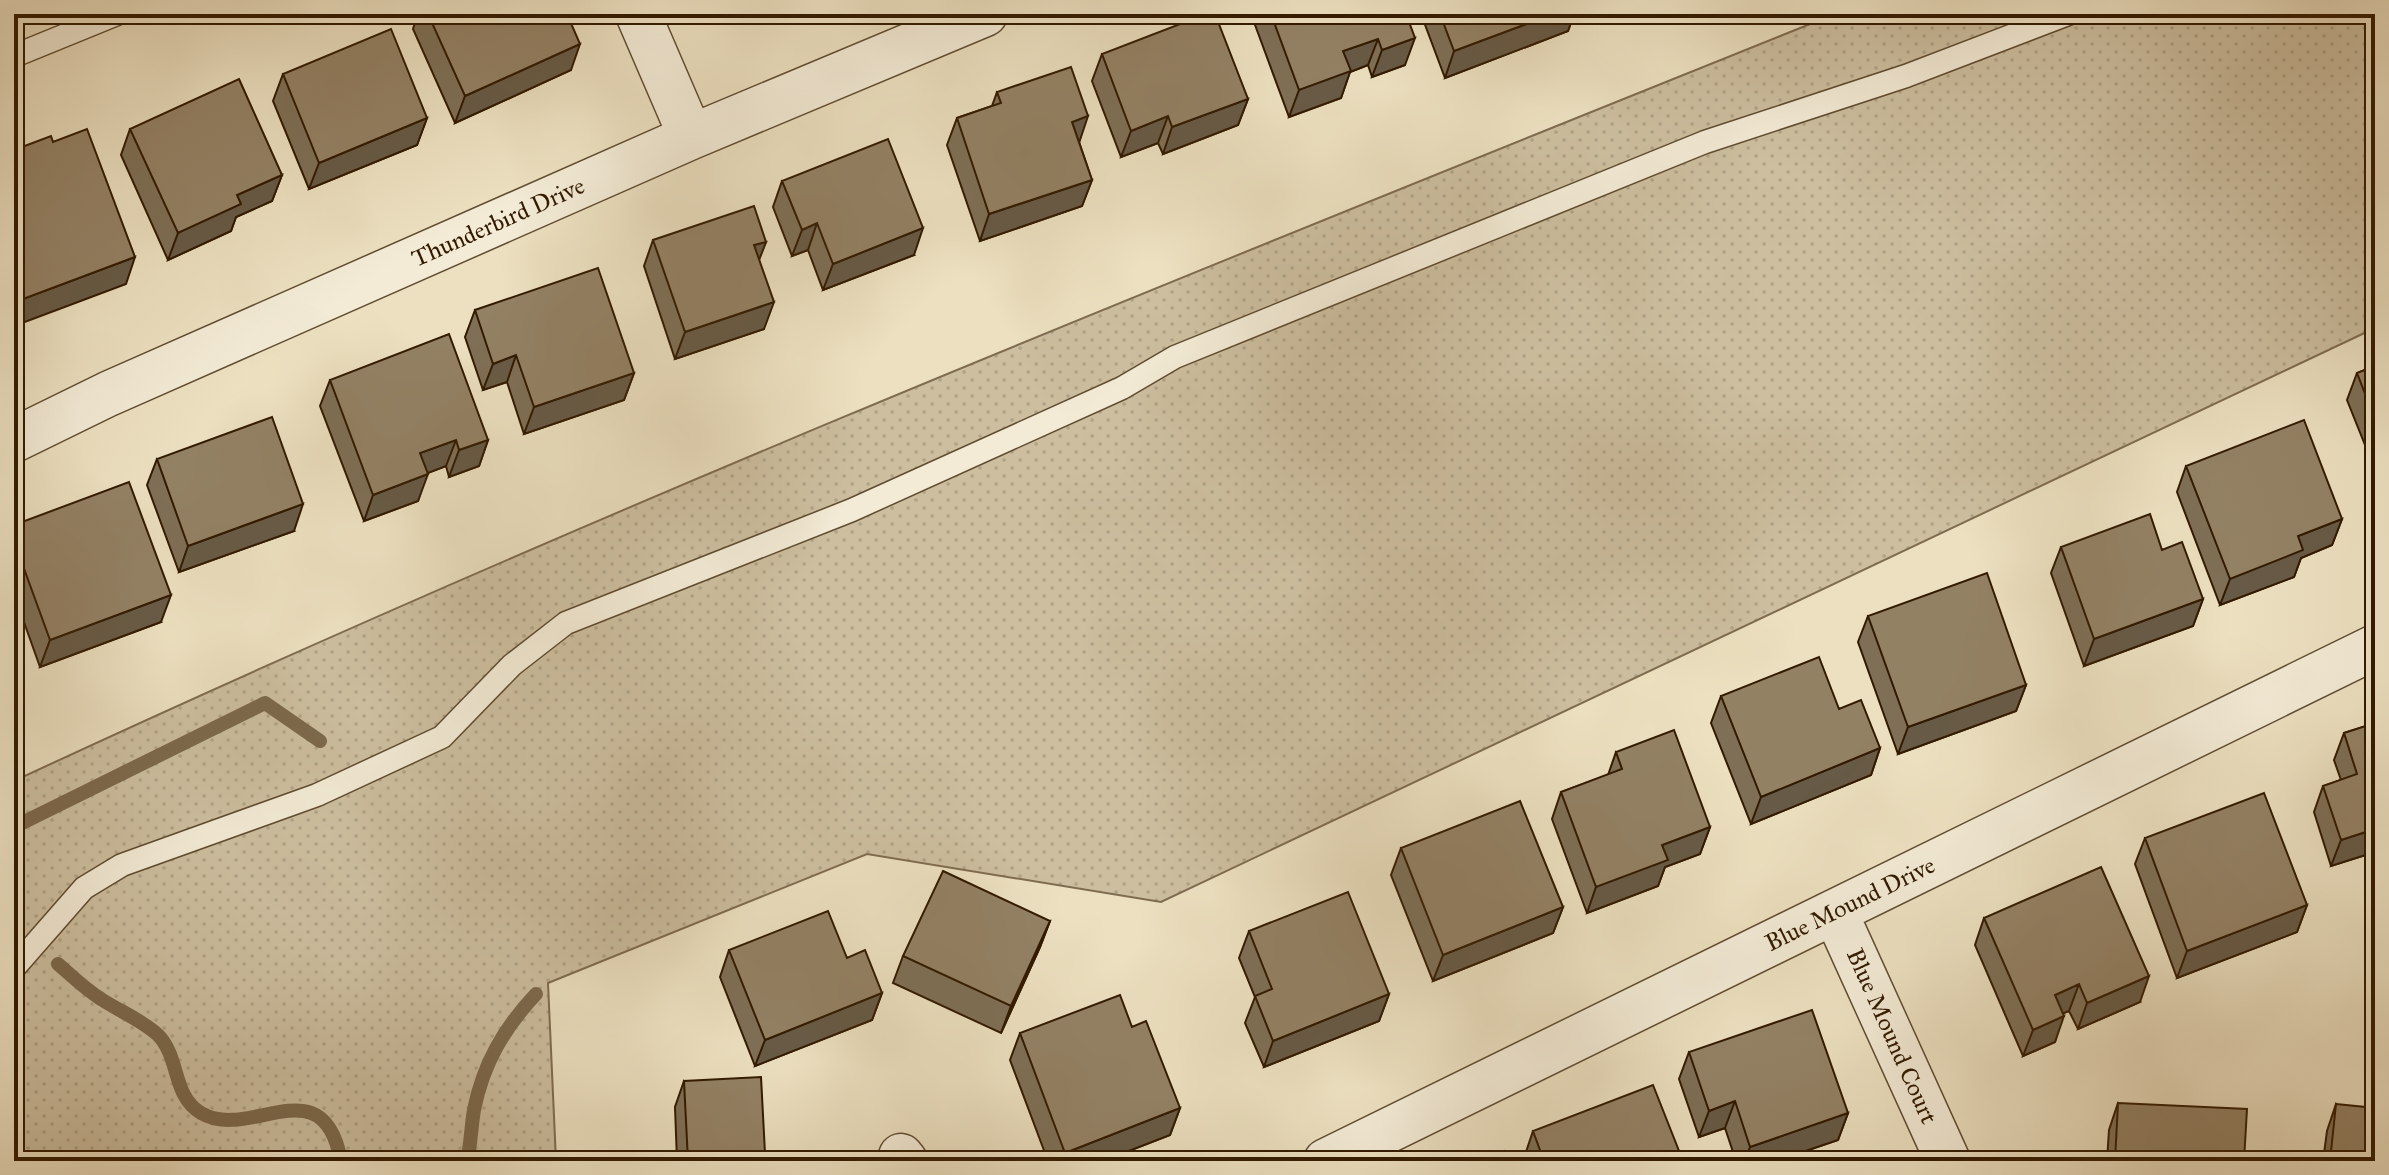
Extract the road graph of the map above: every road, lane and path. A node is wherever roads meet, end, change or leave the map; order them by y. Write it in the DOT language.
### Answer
graph roads {
  1 [pos="117,14"];
  2 [pos="638,14"];
  3 [pos="985,14"];
  4 [pos="2068,14"];
  5 [pos="14,56"];
  6 [pos="691,137"];
  7 [pos="14,440"];
  8 [pos="2375,647"];
  9 [pos="1835,912"];
  10 [pos="14,968"];
  11 [pos="1326,1161"];
  12 [pos="1948,1161"];
  1 -- 5 [label="lane"];
  2 -- 6 [label="street"];
  3 -- 6 [label="street, Thunderbird Drive"];
  4 -- 10 [label="lane"];
  6 -- 7 [label="street, Thunderbird Drive"];
  8 -- 9 [label="street, Blue Mound Drive"];
  9 -- 11 [label="street, Blue Mound Drive"];
  9 -- 12 [label="street, Blue Mound Court"];
}
